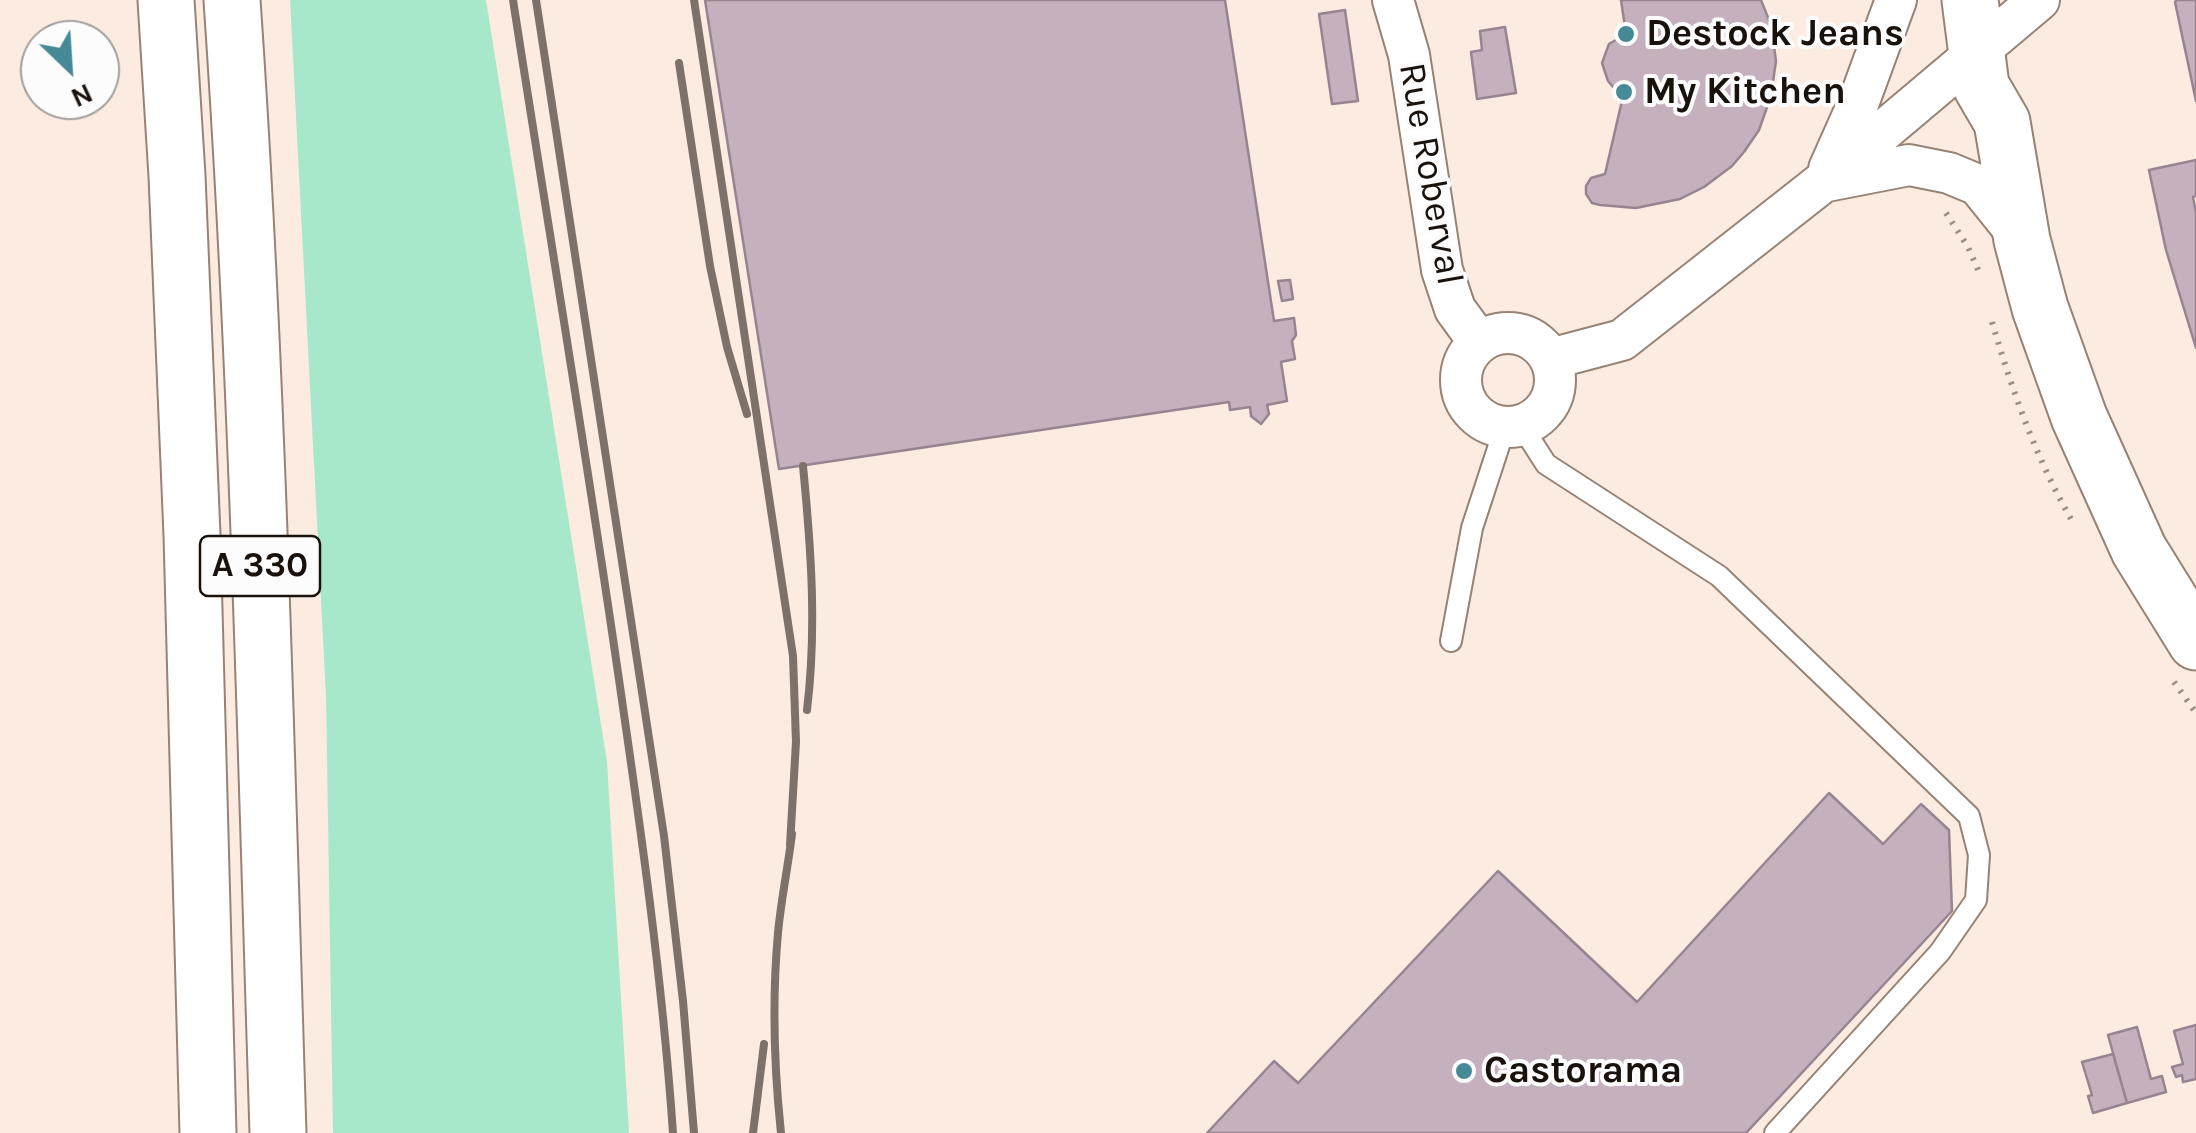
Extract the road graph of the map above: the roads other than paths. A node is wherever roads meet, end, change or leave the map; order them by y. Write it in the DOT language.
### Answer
graph roads {
  1 [pos="166,0"];
  2 [pos="232,0"];
  3 [pos="1393,0"];
  4 [pos="1896,0"];
  5 [pos="1998,16"];
  6 [pos="1823,182"];
  7 [pos="2022,240"];
  8 [pos="1478,342"];
  9 [pos="1550,359"];
  10 [pos="1513,426"];
  11 [pos="1451,641"];
  12 [pos="2196,642"];
  13 [pos="208,1133"];
  14 [pos="278,1133"];
  15 [pos="1775,1133"];
  1 -- 13 [label="main road, A 330"];
  2 -- 14 [label="main road, A 330"];
  3 -- 8 [label="street, Rue Roberval"];
  4 -- 6 [label="street"];
  5 -- 6 [label="street"];
  5 -- 7 [label="main road"];
  6 -- 7 [label="street"];
  6 -- 9 [label="street"];
  7 -- 12 [label="main road"];
  8 -- 9 [label="street"];
  8 -- 10 [label="street"];
  9 -- 10 [label="street"];
  10 -- 11 [label="lane"];
  10 -- 15 [label="lane"];
}
